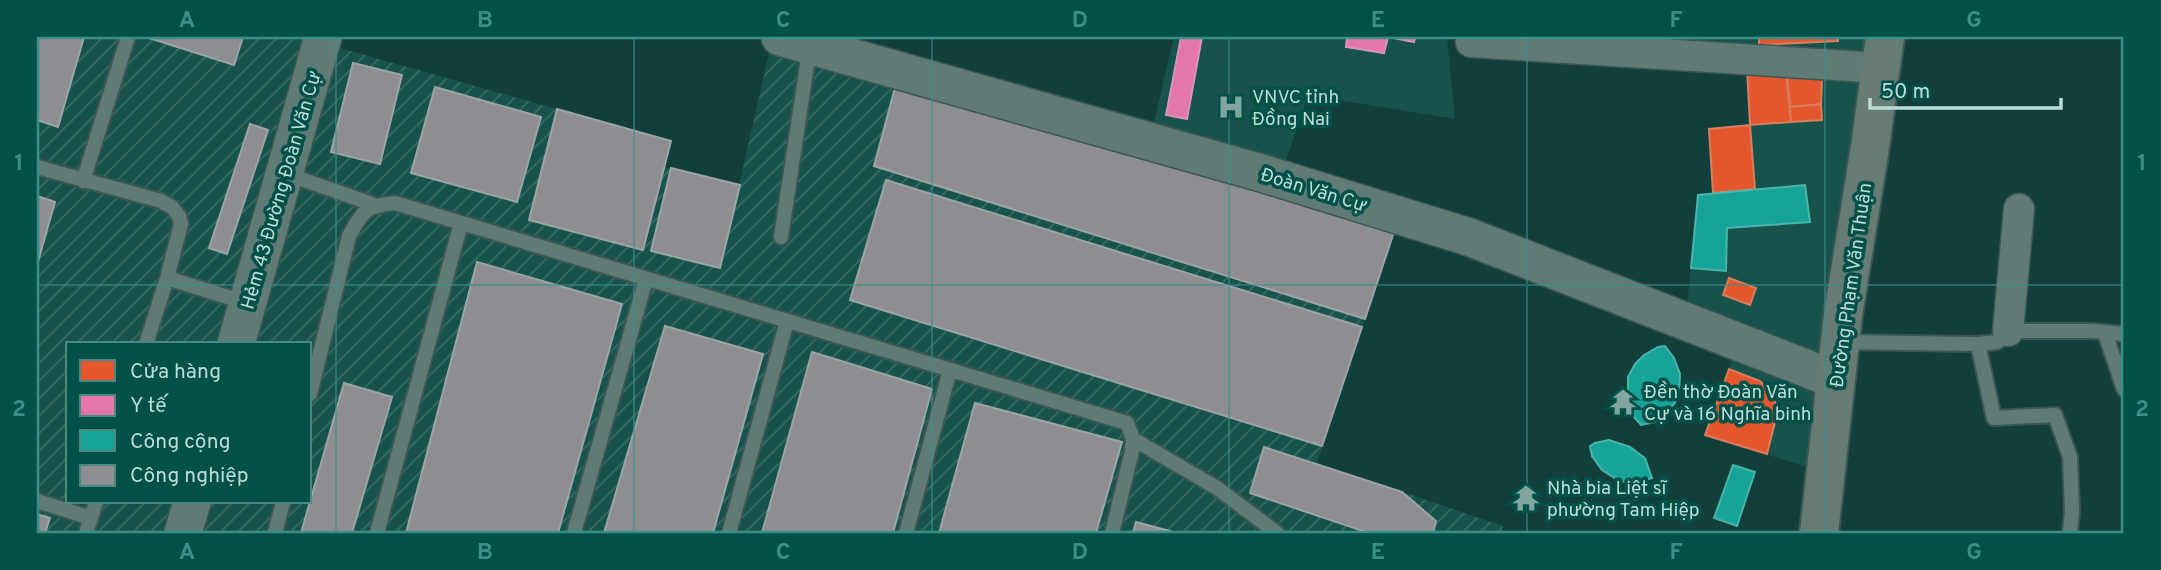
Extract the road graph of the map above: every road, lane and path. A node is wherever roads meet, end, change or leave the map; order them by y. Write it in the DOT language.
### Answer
graph roads {
  1 [pos="128,37"];
  2 [pos="323,37"];
  3 [pos="800,40"];
  4 [pos="1471,42"];
  5 [pos="1883,52"];
  6 [pos="37,167"];
  7 [pos="284,173"];
  8 [pos="83,181"];
  9 [pos="375,205"];
  10 [pos="2019,209"];
  11 [pos="461,223"];
  12 [pos="781,237"];
  13 [pos="167,278"];
  14 [pos="646,279"];
  15 [pos="248,303"];
  16 [pos="787,321"];
  17 [pos="2008,331"];
  18 [pos="2105,332"];
  19 [pos="2124,334"];
  20 [pos="147,342"];
  21 [pos="237,342"];
  22 [pos="1842,342"];
  23 [pos="1978,344"];
  24 [pos="950,370"];
  25 [pos="1836,380"];
  26 [pos="312,386"];
  27 [pos="2124,389"];
  28 [pos="1133,439"];
  29 [pos="37,501"];
  30 [pos="95,504"];
  31 [pos="191,504"];
  32 [pos="282,504"];
  33 [pos="91,518"];
  34 [pos="86,533"];
  35 [pos="183,533"];
  36 [pos="275,533"];
  37 [pos="377,533"];
  38 [pos="574,533"];
  39 [pos="729,533"];
  40 [pos="906,533"];
  41 [pos="1112,533"];
  42 [pos="1277,533"];
  43 [pos="1819,533"];
  44 [pos="2070,533"];
  1 -- 8 [label="lane"];
  2 -- 7 [label="street, Hẻm 43 Đường Đoàn Văn Cự"];
  3 -- 12 [label="lane"];
  3 -- 25 [label="street, Đoàn Văn Cự"];
  4 -- 5 [label="street"];
  5 -- 22 [label="main road, Đường Phạm Văn Thuận"];
  6 -- 8 [label="lane"];
  7 -- 9 [label="lane"];
  7 -- 15 [label="street, Hẻm 43 Đường Đoàn Văn Cự"];
  8 -- 13 [label="lane"];
  9 -- 11 [label="lane"];
  9 -- 26 [label="lane"];
  10 -- 17 [label="street"];
  11 -- 14 [label="lane"];
  11 -- 37 [label="lane"];
  13 -- 15 [label="lane"];
  13 -- 20 [label="lane"];
  14 -- 16 [label="lane"];
  14 -- 38 [label="lane"];
  15 -- 21 [label="street, Hẻm 43 Đường Đoàn Văn Cự"];
  16 -- 24 [label="lane"];
  16 -- 39 [label="lane"];
  17 -- 18 [label="lane"];
  17 -- 23 [label="lane"];
  18 -- 19 [label="lane"];
  18 -- 27 [label="lane"];
  22 -- 23 [label="lane"];
  22 -- 25 [label="main road, Đường Phạm Văn Thuận"];
  23 -- 44 [label="lane"];
  24 -- 28 [label="lane"];
  24 -- 40 [label="lane"];
  25 -- 43 [label="main road, Đường Phạm Văn Thuận"];
  28 -- 41 [label="lane"];
  28 -- 42 [label="lane"];
  29 -- 33 [label="lane"];
  30 -- 33 [label="lane"];
  31 -- 35 [label="street"];
  32 -- 36 [label="lane"];
  33 -- 34 [label="lane"];
}
